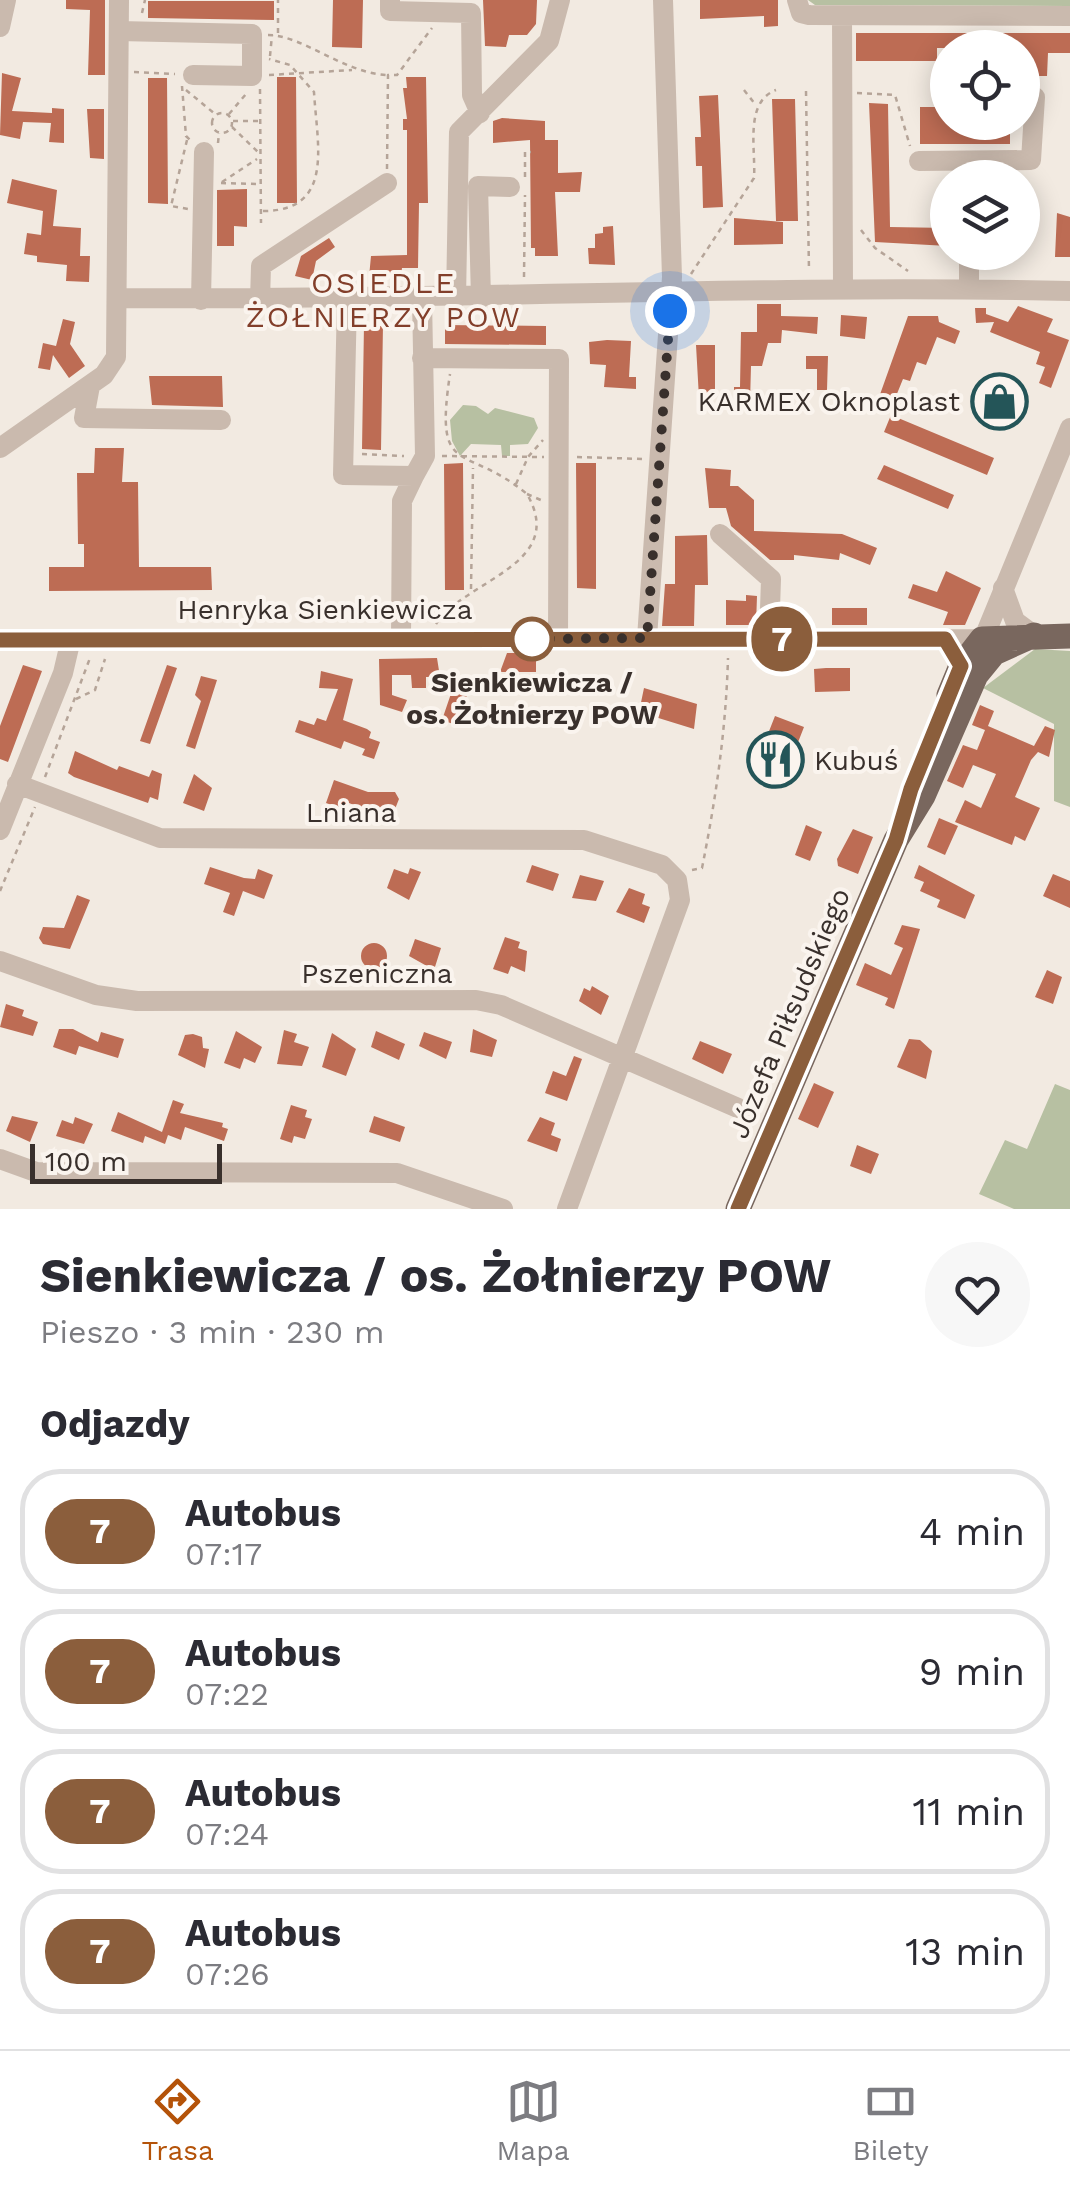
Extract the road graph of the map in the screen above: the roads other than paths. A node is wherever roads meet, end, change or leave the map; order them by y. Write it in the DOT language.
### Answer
graph roads {
  1 [pos="6,0"];
  2 [pos="119,0"];
  3 [pos="390,0"];
  4 [pos="560,0"];
  5 [pos="663,0"];
  6 [pos="797,0"];
  7 [pos="842,16"];
  8 [pos="1070,16"];
  9 [pos="0,27"];
  10 [pos="119,31"];
  11 [pos="187,81"];
  12 [pos="480,113"];
  13 [pos="198,144"];
  14 [pos="919,161"];
  15 [pos="930,163"];
  16 [pos="387,182"];
  17 [pos="510,187"];
  18 [pos="969,270"];
  19 [pos="843,288"];
  20 [pos="969,289"];
  21 [pos="1070,291"];
  22 [pos="672,292"];
  23 [pos="119,298"];
  24 [pos="481,298"];
  25 [pos="456,299"];
  26 [pos="201,300"];
  27 [pos="347,300"];
  28 [pos="422,300"];
  29 [pos="260,301"];
  30 [pos="422,358"];
  31 [pos="90,386"];
  32 [pos="221,420"];
  33 [pos="1070,428"];
  34 [pos="0,448"];
  35 [pos="414,476"];
  36 [pos="720,534"];
  37 [pos="1003,588"];
  38 [pos="1034,635"];
  39 [pos="1070,636"];
  40 [pos="402,638"];
  41 [pos="558,638"];
  42 [pos="647,638"];
  43 [pos="72,639"];
  44 [pos="769,639"];
  45 [pos="945,639"];
  46 [pos="982,639"];
  47 [pos="0,640"];
  48 [pos="966,674"];
  49 [pos="17,784"];
  50 [pos="0,830"];
  51 [pos="0,961"];
  52 [pos="620,1057"];
  53 [pos="738,1108"];
  54 [pos="0,1159"];
  55 [pos="503,1209"];
  56 [pos="567,1209"];
  57 [pos="738,1209"];
  1 -- 9 [label="street"];
  2 -- 10 [label="street"];
  3 -- 12 [label="street"];
  4 -- 12 [label="street"];
  5 -- 22 [label="street"];
  6 -- 7 [label="street"];
  7 -- 8 [label="street"];
  7 -- 19 [label="street"];
  10 -- 11 [label="street"];
  10 -- 23 [label="street"];
  12 -- 25 [label="street"];
  13 -- 26 [label="street"];
  14 -- 15 [label="street"];
  16 -- 29 [label="street"];
  17 -- 24 [label="street"];
  18 -- 20 [label="street"];
  19 -- 20 [label="street"];
  19 -- 22 [label="street"];
  20 -- 21 [label="street"];
  22 -- 24 [label="street"];
  22 -- 42 [label="street"];
  23 -- 26 [label="street"];
  23 -- 31 [label="street"];
  24 -- 25 [label="street"];
  25 -- 28 [label="street"];
  26 -- 29 [label="street"];
  27 -- 28 [label="street"];
  27 -- 29 [label="street"];
  27 -- 35 [label="street"];
  28 -- 30 [label="street"];
  30 -- 35 [label="street"];
  30 -- 41 [label="street"];
  31 -- 32 [label="street"];
  31 -- 34 [label="street"];
  33 -- 37 [label="street, Józefa Piłsudskiego"];
  35 -- 40 [label="street"];
  36 -- 44 [label="street"];
  37 -- 38 [label="street"];
  37 -- 46 [label="street, Józefa Piłsudskiego"];
  38 -- 39 [label="main road, Henryka Sienkiewicza"];
  38 -- 46 [label="main road, Henryka Sienkiewicza"];
  38 -- 48 [label="main road"];
  40 -- 41 [label="street, Henryka Sienkiewicza"];
  40 -- 43 [label="street, Henryka Sienkiewicza"];
  41 -- 42 [label="street, Henryka Sienkiewicza"];
  42 -- 44 [label="street, Henryka Sienkiewicza"];
  43 -- 47 [label="street, Henryka Sienkiewicza"];
  43 -- 49 [label="street"];
  44 -- 45 [label="street, Henryka Sienkiewicza"];
  45 -- 46 [label="street, Henryka Sienkiewicza"];
  45 -- 48 [label="street"];
  46 -- 48 [label="main road, Józefa Piłsudskiego"];
  48 -- 57 [label="main road, Józefa Piłsudskiego"];
  49 -- 50 [label="street"];
  49 -- 52 [label="street, Lniana"];
  51 -- 52 [label="street, Pszeniczna"];
  52 -- 53 [label="street, Pszeniczna"];
  52 -- 56 [label="street"];
  54 -- 55 [label="street"];
}
